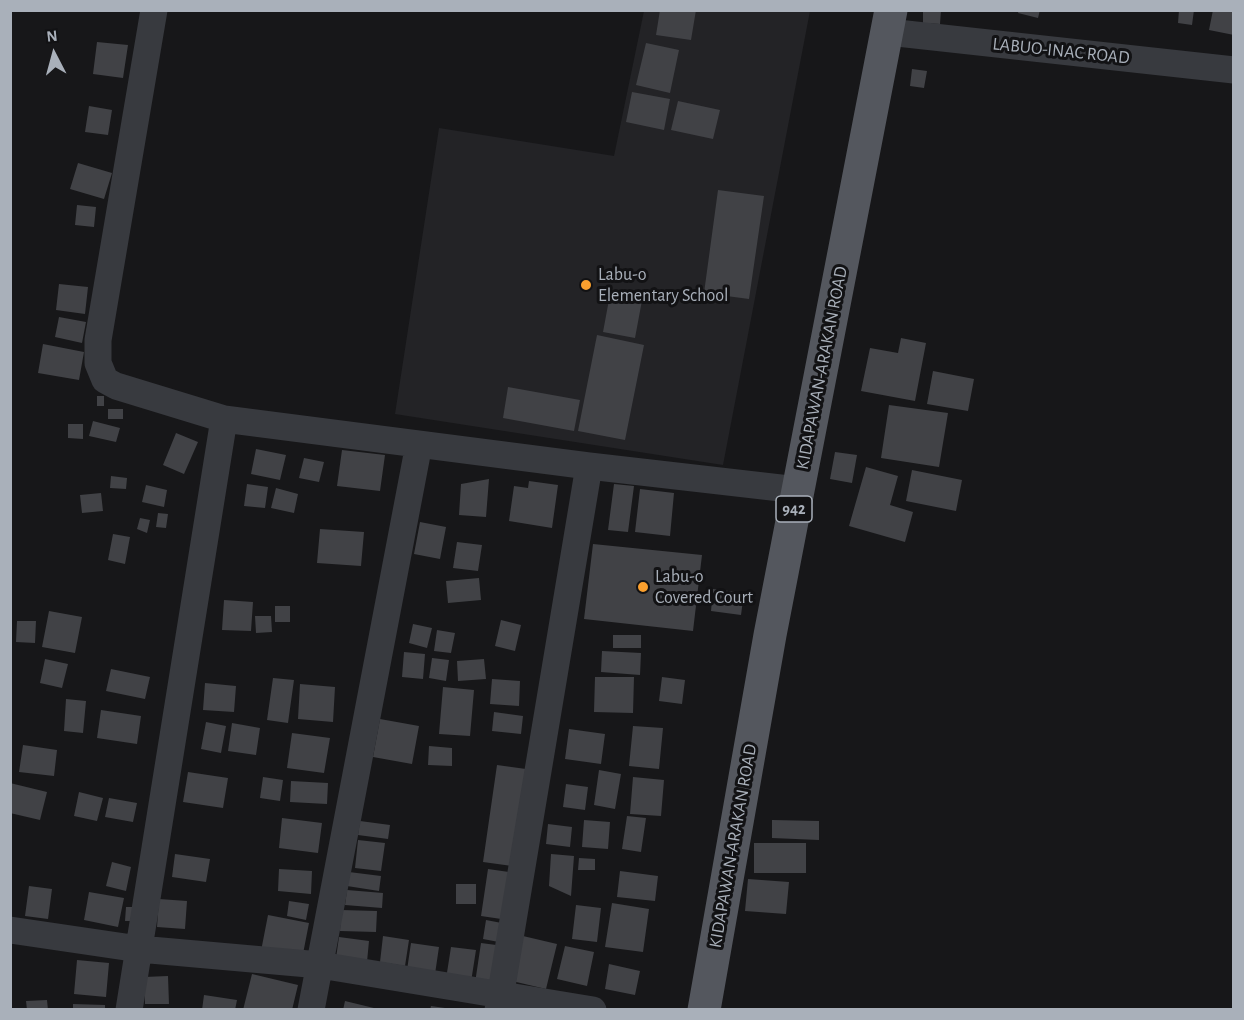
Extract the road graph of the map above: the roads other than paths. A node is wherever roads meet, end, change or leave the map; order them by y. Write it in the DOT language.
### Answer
graph roads {
  1 [pos="154,10"];
  2 [pos="890,21"];
  3 [pos="1233,70"];
  4 [pos="224,419"];
  5 [pos="419,444"];
  6 [pos="590,466"];
  7 [pos="798,490"];
  8 [pos="10,930"];
  9 [pos="139,949"];
  10 [pos="320,965"];
  11 [pos="500,1001"];
  12 [pos="129,1010"];
  13 [pos="311,1010"];
  14 [pos="593,1010"];
  15 [pos="704,1010"];
  1 -- 4 [label="street"];
  2 -- 3 [label="street, LABUO-INAC ROAD"];
  2 -- 7 [label="main road, KIDAPAWAN-ARAKAN ROAD / 942"];
  4 -- 5 [label="street"];
  4 -- 9 [label="street"];
  5 -- 6 [label="street"];
  5 -- 10 [label="street"];
  6 -- 7 [label="street"];
  6 -- 11 [label="street"];
  7 -- 15 [label="main road, KIDAPAWAN-ARAKAN ROAD / 942"];
  8 -- 9 [label="street"];
  9 -- 10 [label="street"];
  9 -- 12 [label="street"];
  10 -- 11 [label="street"];
  10 -- 13 [label="street"];
  11 -- 14 [label="street"];
}
